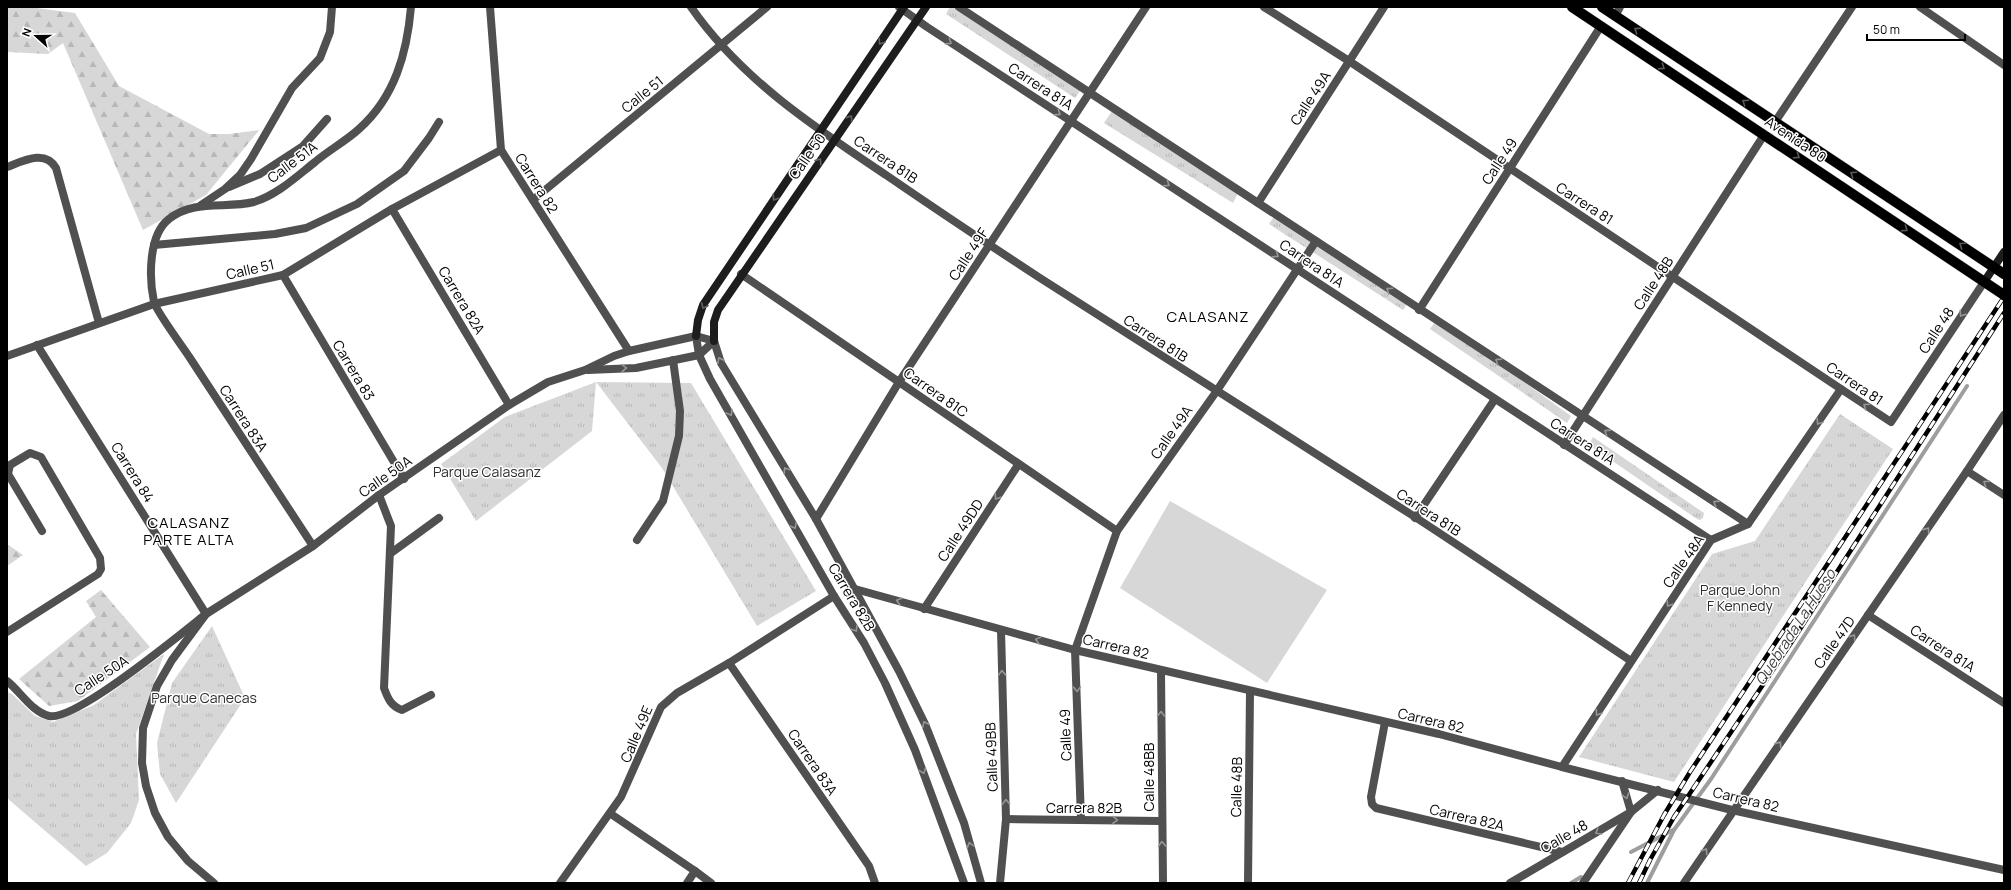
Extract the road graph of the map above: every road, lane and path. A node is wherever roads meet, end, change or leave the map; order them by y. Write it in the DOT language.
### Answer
graph roads {
  1 [pos="332,7"];
  2 [pos="411,7"];
  3 [pos="490,7"];
  4 [pos="691,7"];
  5 [pos="767,7"];
  6 [pos="926,7"];
  7 [pos="959,7"];
  8 [pos="1146,7"];
  9 [pos="1264,7"];
  10 [pos="1384,7"];
  11 [pos="1572,7"];
  12 [pos="1602,7"];
  13 [pos="1852,7"];
  14 [pos="1920,7"];
  15 [pos="902,8"];
  16 [pos="1617,11"];
  17 [pos="917,21"];
  18 [pos="1601,26"];
  19 [pos="721,46"];
  20 [pos="1349,61"];
  21 [pos="2004,64"];
  22 [pos="1090,93"];
  23 [pos="327,119"];
  24 [pos="1071,121"];
  25 [pos="439,122"];
  26 [pos="1775,122"];
  27 [pos="821,131"];
  28 [pos="1764,135"];
  29 [pos="834,140"];
  30 [pos="501,150"];
  31 [pos="7,167"];
  32 [pos="1510,169"];
  33 [pos="225,189"];
  34 [pos="533,200"];
  35 [pos="1258,203"];
  36 [pos="201,205"];
  37 [pos="392,209"];
  38 [pos="1316,241"];
  39 [pos="990,245"];
  40 [pos="154,246"];
  41 [pos="2004,252"];
  42 [pos="1994,267"];
  43 [pos="1297,269"];
  44 [pos="741,274"];
  45 [pos="2004,274"];
  46 [pos="283,275"];
  47 [pos="1673,277"];
  48 [pos="1984,282"];
  49 [pos="2004,295"];
  50 [pos="154,304"];
  51 [pos="1419,310"];
  52 [pos="698,320"];
  53 [pos="714,322"];
  54 [pos="99,323"];
  55 [pos="696,336"];
  56 [pos="714,341"];
  57 [pos="37,345"];
  58 [pos="628,351"];
  59 [pos="699,355"];
  60 [pos="7,356"];
  61 [pos="673,360"];
  62 [pos="585,370"];
  63 [pos="899,382"];
  64 [pos="1842,389"];
  65 [pos="1216,392"];
  66 [pos="1495,399"];
  67 [pos="509,404"];
  68 [pos="2004,415"];
  69 [pos="1583,417"];
  70 [pos="1891,422"];
  71 [pos="1564,445"];
  72 [pos="1018,465"];
  73 [pos="1968,471"];
  74 [pos="404,479"];
  75 [pos="379,495"];
  76 [pos="2004,496"];
  77 [pos="439,518"];
  78 [pos="1415,518"];
  79 [pos="816,519"];
  80 [pos="1748,524"];
  81 [pos="1117,530"];
  82 [pos="42,531"];
  83 [pos="637,540"];
  84 [pos="1711,540"];
  85 [pos="313,546"];
  86 [pos="391,552"];
  87 [pos="854,589"];
  88 [pos="834,596"];
  89 [pos="924,609"];
  90 [pos="206,614"];
  91 [pos="1868,615"];
  92 [pos="1001,630"];
  93 [pos="7,632"];
  94 [pos="1075,650"];
  95 [pos="1631,661"];
  96 [pos="729,663"];
  97 [pos="1161,671"];
  98 [pos="7,681"];
  99 [pos="1250,691"];
  100 [pos="431,695"];
  101 [pos="2004,703"];
  102 [pos="1385,722"];
  103 [pos="1562,767"];
  104 [pos="1622,781"];
  105 [pos="1658,790"];
  106 [pos="1732,810"];
  107 [pos="1631,812"];
  108 [pos="611,814"];
  109 [pos="1006,819"];
  110 [pos="1081,819"];
  111 [pos="1161,821"];
  112 [pos="1562,852"];
  113 [pos="2004,870"];
  114 [pos="695,871"];
  115 [pos="875,880"];
  116 [pos="214,883"];
  117 [pos="560,883"];
  118 [pos="687,883"];
  119 [pos="711,883"];
  120 [pos="964,883"];
  121 [pos="980,883"];
  122 [pos="1000,883"];
  123 [pos="1163,883"];
  124 [pos="1248,883"];
  125 [pos="1510,883"];
  126 [pos="1583,883"];
  127 [pos="1684,883"];
  1 -- 33 [label="street"];
  2 -- 36 [label="street, Calle 51A"];
  3 -- 30 [label="street, Carrera 82"];
  4 -- 19 [label="street, Carrera 81B"];
  5 -- 19 [label="street, Calle 51"];
  6 -- 17 [label="main road, Calle 50"];
  7 -- 22 [label="street, Carrera 81A"];
  8 -- 22 [label="street, Calle 49F"];
  9 -- 20 [label="street, Carrera 81"];
  10 -- 20 [label="street, Calle 49A"];
  11 -- 18 [label="main road, Avenida 80"];
  12 -- 16 [label="main road, Avenida 80"];
  13 -- 26 [label="street"];
  14 -- 21 [label="street"];
  15 -- 17 [label="street, Carrera 81A"];
  15 -- 27 [label="main road, Calle 50, one-way"];
  26 -- 16 [label="main road, Avenida 80, one-way"];
  17 -- 24 [label="street, Carrera 81A, one-way"];
  29 -- 17 [label="main road, Calle 50, one-way"];
  18 -- 28 [label="main road, Avenida 80, one-way"];
  18 -- 32 [label="street, Calle 49"];
  19 -- 27 [label="street, Carrera 81B"];
  19 -- 34 [label="street, Calle 51"];
  20 -- 32 [label="street, Carrera 81"];
  20 -- 35 [label="street, Calle 49A"];
  22 -- 24 [label="street, Calle 49F"];
  22 -- 35 [label="street, Carrera 81A"];
  23 -- 33 [label="street"];
  24 -- 39 [label="street, Calle 49F"];
  24 -- 43 [label="street, Carrera 81A, one-way"];
  25 -- 40 [label="street"];
  42 -- 26 [label="main road, Avenida 80, one-way"];
  27 -- 29 [label="street, Carrera 81B"];
  27 -- 52 [label="main road, Calle 50, one-way"];
  28 -- 47 [label="street, Calle 48B"];
  28 -- 48 [label="main road, Avenida 80, one-way"];
  29 -- 39 [label="street, Carrera 81B"];
  44 -- 29 [label="main road, Calle 50, one-way"];
  30 -- 34 [label="street, Carrera 82"];
  30 -- 37 [label="street, Calle 51"];
  31 -- 54 [label="street"];
  32 -- 47 [label="street, Carrera 81"];
  32 -- 51 [label="street, Calle 49"];
  33 -- 36 [label="street"];
  34 -- 58 [label="street, Carrera 82"];
  35 -- 38 [label="street, Carrera 81A"];
  36 -- 40 [label="street, Calle 51A"];
  37 -- 46 [label="street, Calle 51"];
  37 -- 67 [label="street, Carrera 82A"];
  38 -- 43 [label="street, Calle 49A"];
  51 -- 38 [label="street, Carrera 81A, one-way"];
  39 -- 63 [label="street, Calle 49F"];
  39 -- 65 [label="street, Carrera 81B"];
  40 -- 50 [label="street, Calle 51A"];
  41 -- 42 [label="main road, Calle 48"];
  42 -- 45 [label="main road, Avenida 80"];
  42 -- 48 [label="main road, Calle 48"];
  43 -- 65 [label="street, Calle 49A"];
  43 -- 66 [label="street, Carrera 81A"];
  44 -- 53 [label="main road, Calle 50"];
  44 -- 63 [label="street, Carrera 81C"];
  46 -- 50 [label="street, Calle 51"];
  46 -- 74 [label="street, Carrera 83"];
  47 -- 64 [label="street, Carrera 81"];
  47 -- 69 [label="street, Calle 48B"];
  48 -- 49 [label="main road, Avenida 80"];
  48 -- 70 [label="street, Calle 48, one-way"];
  50 -- 54 [label="street, Calle 51"];
  50 -- 85 [label="street, Carrera 83A"];
  69 -- 51 [label="street, Carrera 81A, one-way"];
  52 -- 55 [label="main road, Carrera 82B"];
  53 -- 56 [label="main road, Carrera 82B"];
  54 -- 57 [label="street, Calle 51"];
  55 -- 56 [label="street"];
  55 -- 58 [label="street, Calle 50A"];
  55 -- 59 [label="street, Carrera 82B"];
  56 -- 59 [label="street"];
  79 -- 56 [label="street, Carrera 82B, one-way"];
  57 -- 60 [label="street, Calle 51"];
  57 -- 90 [label="street, Carrera 84"];
  58 -- 62 [label="street, Calle 50A"];
  59 -- 61 [label="street, Calle 50A"];
  59 -- 88 [label="street, Carrera 82B, one-way"];
  62 -- 61 [label="street, Calle 50A, one-way"];
  61 -- 83 [label="street"];
  62 -- 67 [label="street, Calle 50A"];
  63 -- 72 [label="street, Carrera 81C"];
  63 -- 79 [label="street, Calle 49F"];
  70 -- 64 [label="street, Carrera 81, one-way"];
  64 -- 80 [label="street, one-way"];
  65 -- 78 [label="street, Carrera 81B"];
  65 -- 81 [label="street, Calle 49A"];
  66 -- 71 [label="street, Carrera 81A"];
  66 -- 78 [label="street"];
  67 -- 74 [label="street, Calle 50A"];
  68 -- 73 [label="street, Calle 47D"];
  69 -- 71 [label="street, Calle 48B"];
  80 -- 69 [label="street, Carrera 81A, one-way"];
  71 -- 84 [label="street, Carrera 81A"];
  72 -- 81 [label="street, Carrera 81C"];
  72 -- 89 [label="street, Calle 49DD, one-way"];
  76 -- 73 [label="street, one-way"];
  91 -- 73 [label="street, Calle 47D, one-way"];
  74 -- 75 [label="street, Calle 50A"];
  75 -- 85 [label="street, Calle 50A"];
  75 -- 86 [label="street"];
  77 -- 86 [label="street"];
  78 -- 95 [label="street, Carrera 81B"];
  79 -- 87 [label="street, Carrera 82B"];
  80 -- 84 [label="street, Calle 48A"];
  81 -- 94 [label="street, Calle 49A"];
  82 -- 93 [label="street"];
  84 -- 95 [label="street, Calle 48A, one-way"];
  85 -- 90 [label="street, Calle 50A"];
  86 -- 100 [label="street"];
  89 -- 87 [label="street, Carrera 82, one-way"];
  121 -- 87 [label="street, Carrera 82B, one-way"];
  88 -- 96 [label="street, Calle 49E"];
  88 -- 120 [label="street, Carrera 82B, one-way"];
  89 -- 92 [label="street, Carrera 82"];
  90 -- 98 [label="street, Calle 50A"];
  90 -- 116 [label="street, Calle 50A"];
  91 -- 101 [label="street, Carrera 81A"];
  106 -- 91 [label="street, Calle 47D, one-way"];
  94 -- 92 [label="street, Carrera 82, one-way"];
  109 -- 92 [label="street, Calle 49BB, one-way"];
  94 -- 97 [label="street, Carrera 82"];
  94 -- 110 [label="street, Calle 49, one-way"];
  95 -- 103 [label="street, Calle 48A, one-way"];
  96 -- 108 [label="street, Calle 49E"];
  96 -- 115 [label="street, Carrera 83A"];
  97 -- 99 [label="street, Carrera 82"];
  111 -- 97 [label="street, Calle 48BB, one-way"];
  99 -- 102 [label="street, Carrera 82"];
  99 -- 124 [label="street, Calle 48B"];
  102 -- 103 [label="street, Carrera 82"];
  102 -- 112 [label="street, Carrera 82A"];
  103 -- 104 [label="street, Carrera 82"];
  104 -- 105 [label="street, Carrera 82"];
  104 -- 107 [label="street, one-way"];
  105 -- 106 [label="street, Carrera 82"];
  105 -- 107 [label="street"];
  106 -- 113 [label="street, Carrera 82"];
  127 -- 106 [label="street, Calle 47D, one-way"];
  107 -- 112 [label="street, Calle 48, one-way"];
  107 -- 126 [label="street"];
  108 -- 114 [label="street"];
  108 -- 117 [label="street, Calle 49E"];
  109 -- 110 [label="street, Carrera 82B"];
  109 -- 122 [label="street, Calle 49BB"];
  110 -- 111 [label="street, Carrera 82B, one-way"];
  123 -- 111 [label="street, Calle 48BB, one-way"];
  112 -- 125 [label="street, Calle 48"];
  114 -- 118 [label="street"];
  114 -- 119 [label="street"];
}
